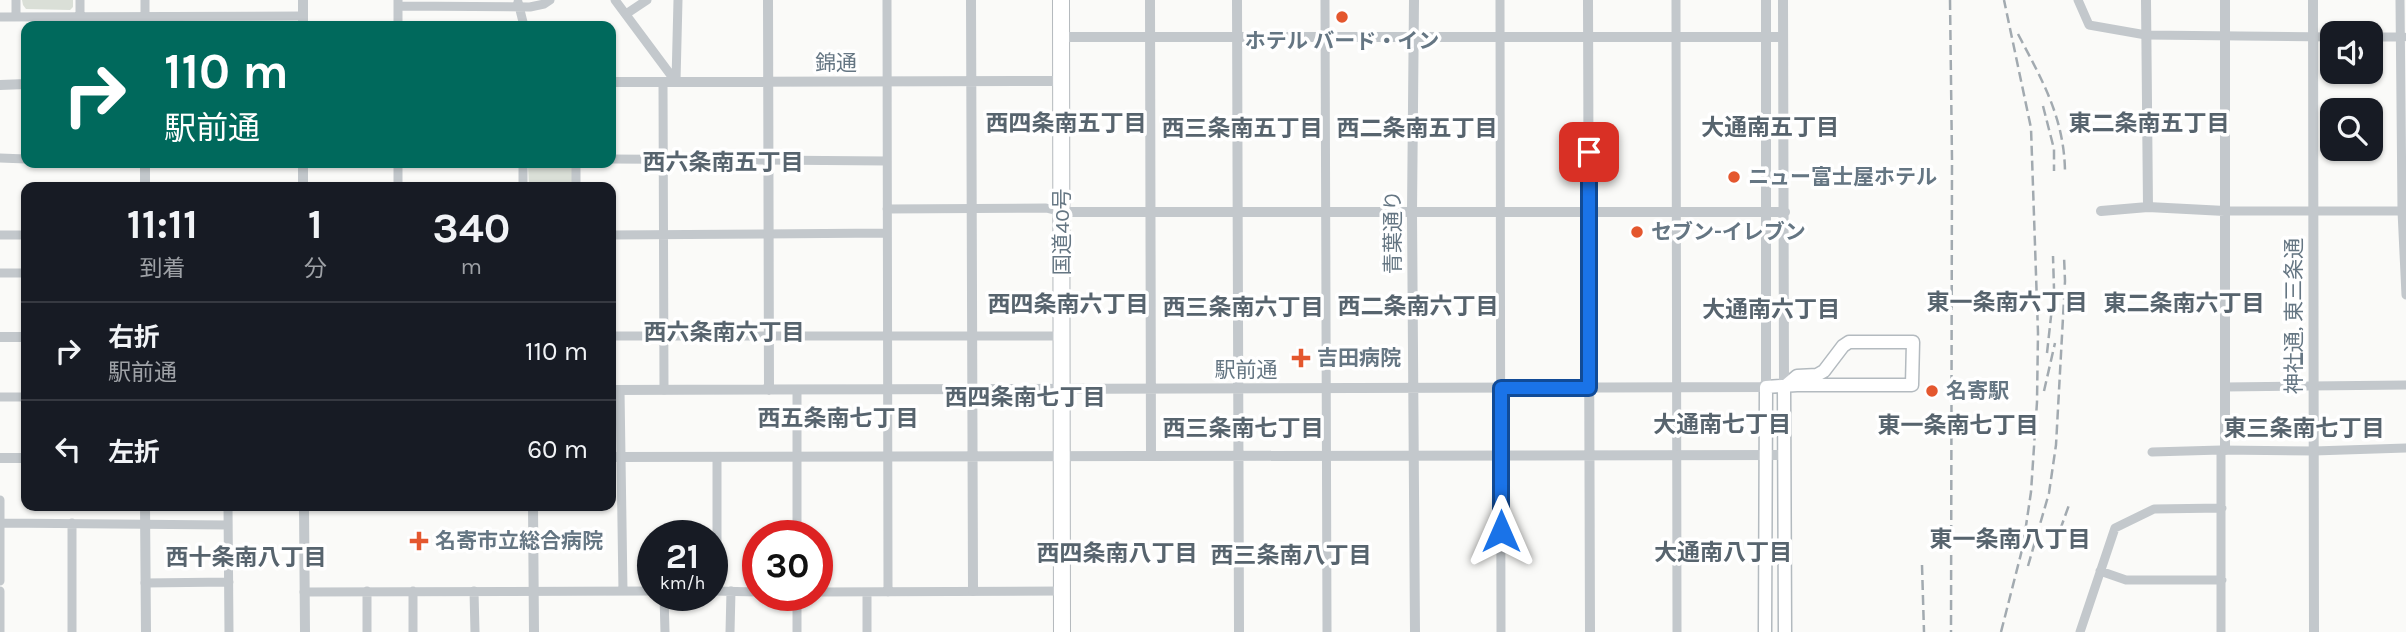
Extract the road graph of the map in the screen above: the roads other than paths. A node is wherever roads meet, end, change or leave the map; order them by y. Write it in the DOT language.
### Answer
graph roads {
  1 [pos="16,0"];
  2 [pos="80,0"];
  3 [pos="145,0"];
  4 [pos="303,0"];
  5 [pos="550,0"];
  6 [pos="615,0"];
  7 [pos="647,0"];
  8 [pos="678,0"];
  9 [pos="768,0"];
  10 [pos="887,0"];
  11 [pos="971,0"];
  12 [pos="1061,0"];
  13 [pos="1150,0"];
  14 [pos="1237,0"];
  15 [pos="1325,0"];
  16 [pos="1413,0"];
  17 [pos="1500,0"];
  18 [pos="1588,0"];
  19 [pos="1676,0"];
  20 [pos="1766,0"];
  21 [pos="1783,0"];
  22 [pos="2078,0"];
  23 [pos="2146,0"];
  24 [pos="2225,0"];
  25 [pos="2313,0"];
  26 [pos="2400,0"];
  27 [pos="398,3"];
  28 [pos="519,3"];
  29 [pos="626,15"];
  30 [pos="0,17"];
  31 [pos="16,17"];
  32 [pos="80,17"];
  33 [pos="132,21"];
  34 [pos="145,21"];
  35 [pos="303,21"];
  36 [pos="398,21"];
  37 [pos="523,21"];
  38 [pos="2146,35"];
  39 [pos="2225,36"];
  40 [pos="1061,37"];
  41 [pos="1413,37"];
  42 [pos="1500,37"];
  43 [pos="1588,37"];
  44 [pos="1766,37"];
  45 [pos="1783,37"];
  46 [pos="2313,37"];
  47 [pos="2320,37"];
  48 [pos="2383,37"];
  49 [pos="2403,37"];
  50 [pos="1150,38"];
  51 [pos="1237,38"];
  52 [pos="1325,38"];
  53 [pos="1676,38"];
  54 [pos="1061,81"];
  55 [pos="616,82"];
  56 [pos="663,82"];
  57 [pos="676,82"];
  58 [pos="887,82"];
  59 [pos="768,83"];
  60 [pos="971,83"];
  61 [pos="21,84"];
  62 [pos="0,85"];
  63 [pos="0,159"];
  64 [pos="21,159"];
  65 [pos="616,159"];
  66 [pos="663,160"];
  67 [pos="768,160"];
  68 [pos="887,161"];
  69 [pos="2148,207"];
  70 [pos="972,208"];
  71 [pos="887,209"];
  72 [pos="2225,211"];
  73 [pos="2314,211"];
  74 [pos="2404,211"];
  75 [pos="1062,212"];
  76 [pos="1151,212"];
  77 [pos="1238,212"];
  78 [pos="1326,212"];
  79 [pos="1412,212"];
  80 [pos="1501,212"];
  81 [pos="1677,212"];
  82 [pos="1766,212"];
  83 [pos="1785,212"];
  84 [pos="2101,212"];
  85 [pos="1589,213"];
  86 [pos="887,233"];
  87 [pos="21,235"];
  88 [pos="616,235"];
  89 [pos="663,235"];
  90 [pos="768,235"];
  91 [pos="0,236"];
  92 [pos="0,272"];
  93 [pos="21,273"];
  94 [pos="2406,295"];
  95 [pos="769,335"];
  96 [pos="888,335"];
  97 [pos="972,335"];
  98 [pos="1062,335"];
  99 [pos="616,336"];
  100 [pos="664,336"];
  101 [pos="0,337"];
  102 [pos="21,337"];
  103 [pos="2406,385"];
  104 [pos="1677,387"];
  105 [pos="1766,387"];
  106 [pos="1784,387"];
  107 [pos="2225,387"];
  108 [pos="2314,387"];
  109 [pos="1414,388"];
  110 [pos="1501,388"];
  111 [pos="1589,388"];
  112 [pos="1151,389"];
  113 [pos="1240,389"];
  114 [pos="1326,389"];
  115 [pos="616,390"];
  116 [pos="664,390"];
  117 [pos="769,390"];
  118 [pos="797,390"];
  119 [pos="888,390"];
  120 [pos="972,390"];
  121 [pos="1062,390"];
  122 [pos="0,397"];
  123 [pos="21,397"];
  124 [pos="2406,449"];
  125 [pos="2223,450"];
  126 [pos="2314,451"];
  127 [pos="2152,452"];
  128 [pos="1414,454"];
  129 [pos="1766,454"];
  130 [pos="1326,455"];
  131 [pos="1501,455"];
  132 [pos="1590,455"];
  133 [pos="1677,455"];
  134 [pos="1784,455"];
  135 [pos="1152,456"];
  136 [pos="1240,456"];
  137 [pos="616,457"];
  138 [pos="717,457"];
  139 [pos="797,457"];
  140 [pos="889,457"];
  141 [pos="973,457"];
  142 [pos="1063,457"];
  143 [pos="0,458"];
  144 [pos="21,458"];
  145 [pos="0,500"];
  146 [pos="2222,508"];
  147 [pos="145,511"];
  148 [pos="228,511"];
  149 [pos="304,511"];
  150 [pos="533,511"];
  151 [pos="716,520"];
  152 [pos="797,520"];
  153 [pos="0,523"];
  154 [pos="72,523"];
  155 [pos="145,524"];
  156 [pos="228,525"];
  157 [pos="2100,571"];
  158 [pos="2222,579"];
  159 [pos="0,581"];
  160 [pos="229,582"];
  161 [pos="145,583"];
  162 [pos="474,590"];
  163 [pos="0,591"];
  164 [pos="413,591"];
  165 [pos="534,591"];
  166 [pos="623,591"];
  167 [pos="637,591"];
  168 [pos="973,591"];
  169 [pos="1062,591"];
  170 [pos="304,592"];
  171 [pos="367,592"];
  172 [pos="728,592"];
  173 [pos="731,592"];
  174 [pos="742,592"];
  175 [pos="833,592"];
  176 [pos="867,592"];
  177 [pos="888,592"];
  178 [pos="664,611"];
  179 [pos="797,611"];
  180 [pos="0,632"];
  181 [pos="72,632"];
  182 [pos="146,632"];
  183 [pos="229,632"];
  184 [pos="305,632"];
  185 [pos="367,632"];
  186 [pos="414,632"];
  187 [pos="475,632"];
  188 [pos="534,632"];
  189 [pos="665,632"];
  190 [pos="730,632"];
  191 [pos="797,632"];
  192 [pos="867,632"];
  193 [pos="1062,632"];
  194 [pos="1239,632"];
  195 [pos="1327,632"];
  196 [pos="1415,632"];
  197 [pos="1501,632"];
  198 [pos="1590,632"];
  199 [pos="1677,632"];
  200 [pos="1765,632"];
  201 [pos="1785,632"];
  202 [pos="2080,632"];
  203 [pos="2221,632"];
  204 [pos="2314,632"];
  1 -- 31 [label="street"];
  2 -- 32 [label="street"];
  3 -- 34 [label="street"];
  4 -- 35 [label="street"];
  5 -- 28 [label="street"];
  6 -- 29 [label="street"];
  7 -- 29 [label="street"];
  8 -- 57 [label="street"];
  9 -- 59 [label="street"];
  10 -- 58 [label="street"];
  11 -- 60 [label="street"];
  12 -- 40 [label="highway, 国道40号"];
  13 -- 50 [label="street"];
  14 -- 51 [label="street"];
  15 -- 52 [label="street"];
  16 -- 41 [label="street, 青葉通り"];
  17 -- 42 [label="street"];
  18 -- 43 [label="street"];
  19 -- 53 [label="street"];
  20 -- 44 [label="street"];
  21 -- 45 [label="street"];
  22 -- 38 [label="street"];
  23 -- 38 [label="street"];
  24 -- 39 [label="street"];
  25 -- 46 [label="street, 神社通, 東三条通"];
  26 -- 49 [label="street"];
  27 -- 28 [label="street"];
  27 -- 36 [label="street"];
  28 -- 37 [label="street"];
  29 -- 57 [label="street"];
  30 -- 31 [label="street"];
  31 -- 32 [label="street"];
  32 -- 33 [label="street"];
  38 -- 39 [label="street"];
  38 -- 69 [label="street"];
  39 -- 46 [label="street"];
  39 -- 72 [label="street"];
  40 -- 50 [label="street"];
  40 -- 54 [label="highway, 国道40号"];
  41 -- 42 [label="street"];
  41 -- 52 [label="street"];
  41 -- 79 [label="street, 青葉通り"];
  42 -- 43 [label="street"];
  42 -- 80 [label="street"];
  43 -- 53 [label="street"];
  43 -- 85 [label="street"];
  44 -- 45 [label="street"];
  44 -- 53 [label="street"];
  44 -- 82 [label="street"];
  45 -- 83 [label="street"];
  46 -- 47 [label="street"];
  46 -- 73 [label="street, 神社通, 東三条通"];
  48 -- 49 [label="street"];
  49 -- 74 [label="street"];
  50 -- 51 [label="street"];
  50 -- 76 [label="street"];
  51 -- 52 [label="street"];
  51 -- 77 [label="street"];
  52 -- 78 [label="street"];
  53 -- 81 [label="street"];
  54 -- 60 [label="street, 錦通"];
  54 -- 75 [label="highway, 国道40号"];
  55 -- 56 [label="street, 錦通"];
  56 -- 57 [label="street, 錦通"];
  56 -- 66 [label="street"];
  57 -- 59 [label="street, 錦通"];
  58 -- 59 [label="street, 錦通"];
  58 -- 60 [label="street, 錦通"];
  58 -- 68 [label="street"];
  59 -- 67 [label="street"];
  60 -- 70 [label="street"];
  61 -- 62 [label="street"];
  63 -- 64 [label="street"];
  65 -- 66 [label="street"];
  66 -- 67 [label="street"];
  66 -- 89 [label="street"];
  67 -- 68 [label="street"];
  67 -- 90 [label="street"];
  68 -- 71 [label="street"];
  69 -- 72 [label="street"];
  69 -- 84 [label="street"];
  70 -- 71 [label="street"];
  70 -- 75 [label="street"];
  70 -- 97 [label="street"];
  71 -- 86 [label="street"];
  72 -- 73 [label="street"];
  72 -- 107 [label="street"];
  73 -- 74 [label="street"];
  73 -- 108 [label="street, 神社通, 東三条通"];
  74 -- 94 [label="street"];
  75 -- 76 [label="street"];
  75 -- 98 [label="highway, 国道40号"];
  76 -- 77 [label="street"];
  76 -- 112 [label="street"];
  77 -- 78 [label="street"];
  77 -- 113 [label="street"];
  78 -- 79 [label="street"];
  78 -- 114 [label="street"];
  79 -- 80 [label="street"];
  79 -- 109 [label="street, 青葉通り"];
  80 -- 85 [label="street"];
  80 -- 110 [label="street"];
  81 -- 82 [label="street"];
  81 -- 85 [label="street"];
  81 -- 104 [label="street"];
  82 -- 83 [label="street"];
  82 -- 105 [label="street"];
  83 -- 106 [label="street"];
  85 -- 111 [label="street"];
  86 -- 90 [label="street"];
  86 -- 96 [label="street"];
  87 -- 91 [label="street"];
  88 -- 89 [label="street"];
  89 -- 90 [label="street"];
  89 -- 100 [label="street"];
  90 -- 95 [label="street"];
  92 -- 93 [label="street"];
  95 -- 96 [label="street"];
  95 -- 100 [label="street"];
  95 -- 117 [label="street"];
  96 -- 97 [label="street"];
  96 -- 119 [label="street"];
  97 -- 98 [label="street"];
  97 -- 120 [label="street"];
  98 -- 121 [label="highway, 国道40号"];
  99 -- 100 [label="street"];
  100 -- 116 [label="street"];
  101 -- 102 [label="street"];
  103 -- 108 [label="street"];
  104 -- 105 [label="street, 駅前通"];
  104 -- 111 [label="street, 駅前通"];
  104 -- 133 [label="street"];
  105 -- 106 [label="main road"];
  105 -- 129 [label="main road"];
  106 -- 106 [label="main road"];
  106 -- 134 [label="main road"];
  107 -- 108 [label="street"];
  107 -- 125 [label="street"];
  108 -- 126 [label="street, 神社通, 東三条通"];
  109 -- 110 [label="street, 駅前通"];
  109 -- 114 [label="street, 駅前通"];
  109 -- 128 [label="street, 青葉通り"];
  110 -- 111 [label="street, 駅前通"];
  110 -- 131 [label="street"];
  111 -- 132 [label="street"];
  112 -- 113 [label="street, 駅前通"];
  112 -- 121 [label="street, 駅前通"];
  112 -- 135 [label="street"];
  113 -- 114 [label="street, 駅前通"];
  113 -- 136 [label="street"];
  114 -- 130 [label="street"];
  115 -- 116 [label="street, 駅前通"];
  115 -- 137 [label="street"];
  116 -- 117 [label="street, 駅前通"];
  117 -- 118 [label="street, 駅前通"];
  118 -- 119 [label="street, 駅前通"];
  118 -- 139 [label="street"];
  119 -- 120 [label="street, 駅前通"];
  119 -- 140 [label="street"];
  120 -- 121 [label="street, 駅前通"];
  120 -- 141 [label="street"];
  121 -- 142 [label="highway, 国道40号"];
  122 -- 123 [label="street"];
  124 -- 126 [label="street"];
  125 -- 126 [label="street"];
  125 -- 127 [label="street"];
  125 -- 146 [label="street"];
  126 -- 204 [label="street, 神社通, 東三条通"];
  128 -- 130 [label="street"];
  128 -- 131 [label="street"];
  128 -- 196 [label="street, 青葉通り"];
  129 -- 133 [label="street"];
  129 -- 134 [label="street"];
  129 -- 200 [label="main road"];
  130 -- 136 [label="street"];
  130 -- 195 [label="street"];
  131 -- 132 [label="street"];
  131 -- 197 [label="street"];
  132 -- 133 [label="street"];
  132 -- 198 [label="street"];
  133 -- 199 [label="street"];
  134 -- 201 [label="main road"];
  135 -- 136 [label="street"];
  135 -- 142 [label="street"];
  136 -- 194 [label="street"];
  137 -- 138 [label="street"];
  137 -- 166 [label="street"];
  138 -- 139 [label="street"];
  138 -- 151 [label="street"];
  139 -- 140 [label="street"];
  139 -- 152 [label="street"];
  140 -- 141 [label="street"];
  140 -- 177 [label="street"];
  141 -- 142 [label="street"];
  141 -- 168 [label="street"];
  142 -- 169 [label="highway, 国道40号"];
  143 -- 144 [label="street"];
  145 -- 153 [label="street"];
  146 -- 157 [label="street"];
  146 -- 158 [label="street"];
  147 -- 155 [label="street"];
  148 -- 156 [label="street"];
  149 -- 170 [label="street"];
  150 -- 165 [label="street"];
  153 -- 154 [label="street"];
  153 -- 159 [label="street"];
  154 -- 155 [label="street"];
  154 -- 181 [label="street"];
  155 -- 156 [label="street"];
  155 -- 161 [label="street"];
  156 -- 160 [label="street"];
  157 -- 158 [label="street"];
  157 -- 202 [label="street"];
  158 -- 203 [label="street"];
  160 -- 161 [label="street"];
  160 -- 183 [label="street"];
  161 -- 182 [label="street"];
  162 -- 164 [label="street"];
  162 -- 165 [label="street"];
  162 -- 187 [label="street"];
  163 -- 180 [label="street"];
  164 -- 171 [label="street"];
  164 -- 186 [label="street"];
  165 -- 166 [label="street"];
  165 -- 188 [label="street"];
  166 -- 167 [label="street"];
  168 -- 169 [label="street"];
  168 -- 177 [label="street"];
  169 -- 193 [label="highway, 国道40号"];
  170 -- 171 [label="street"];
  170 -- 184 [label="street"];
  171 -- 185 [label="street"];
  172 -- 173 [label="street"];
  173 -- 174 [label="street"];
  173 -- 190 [label="street"];
  175 -- 176 [label="street"];
  176 -- 177 [label="street"];
  176 -- 192 [label="street"];
  178 -- 189 [label="street"];
  179 -- 191 [label="street"];
}
